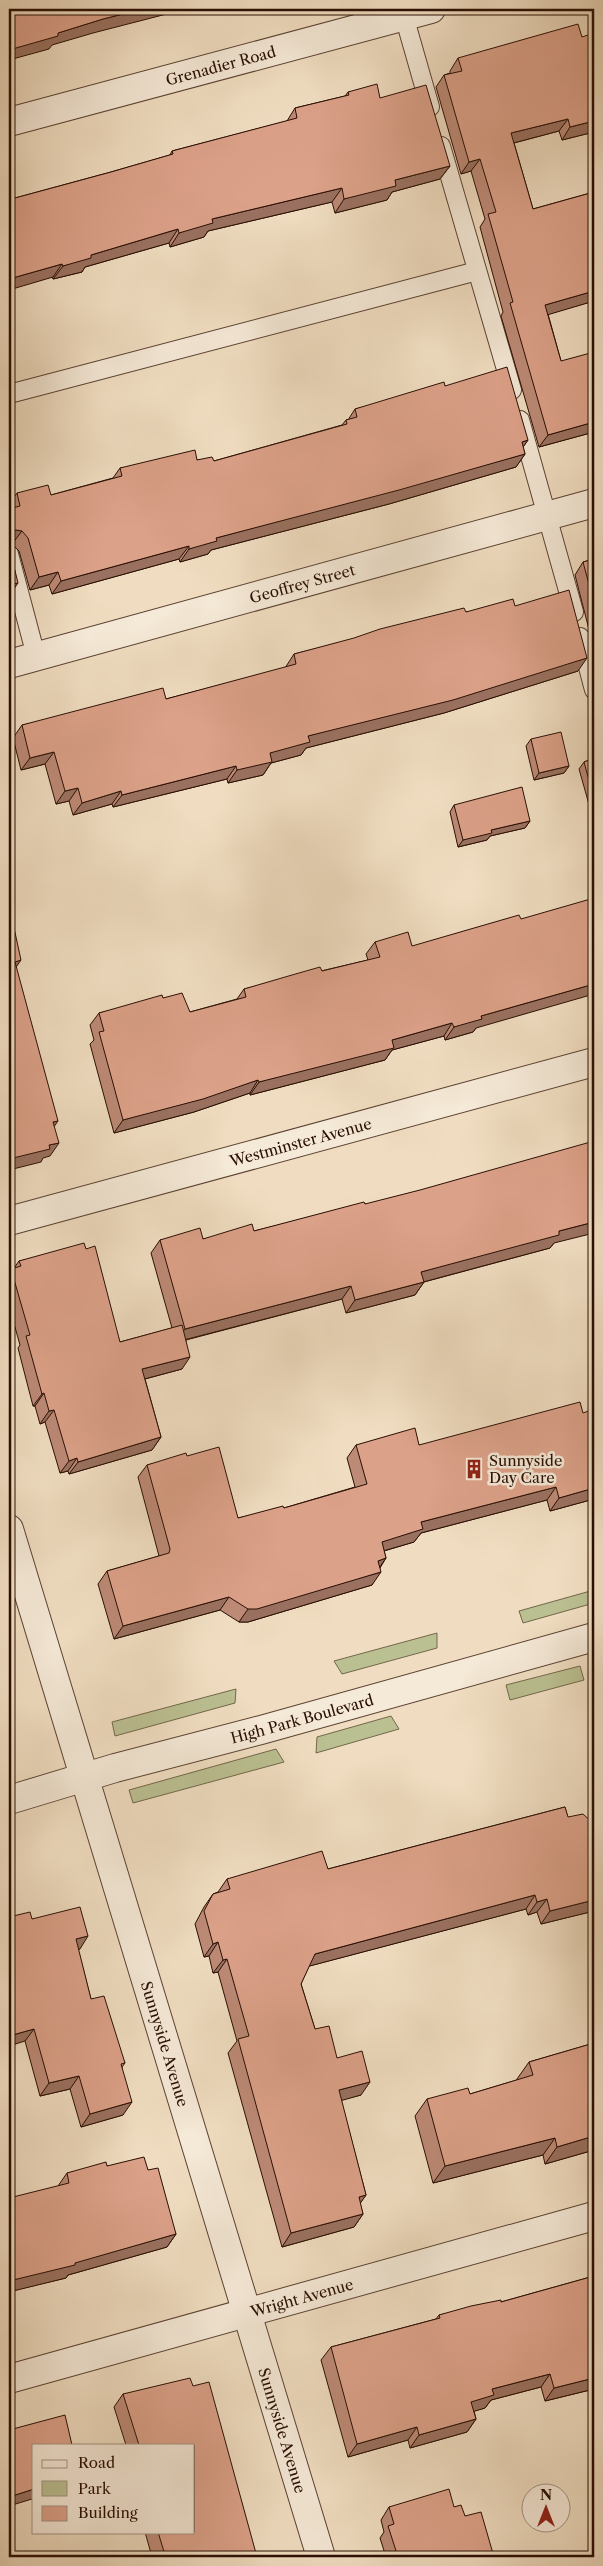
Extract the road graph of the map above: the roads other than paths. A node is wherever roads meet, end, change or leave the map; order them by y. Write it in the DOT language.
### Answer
graph roads {
  1 [pos="431,9"];
  2 [pos="402,12"];
  3 [pos="9,122"];
  4 [pos="477,271"];
  5 [pos="9,394"];
  6 [pos="594,503"];
  7 [pos="548,516"];
  8 [pos="9,554"];
  9 [pos="36,656"];
  10 [pos="9,664"];
  11 [pos="594,690"];
  12 [pos="594,1062"];
  13 [pos="9,1221"];
  14 [pos="9,1529"];
  15 [pos="594,1638"];
  16 [pos="84,1777"];
  17 [pos="9,1800"];
  18 [pos="594,2216"];
  19 [pos="247,2314"];
  20 [pos="9,2379"];
  21 [pos="321,2557"];
  1 -- 2 [label="street, Grenadier Road"];
  2 -- 3 [label="street, Grenadier Road"];
  2 -- 4 [label="lane"];
  4 -- 5 [label="lane"];
  4 -- 7 [label="lane"];
  6 -- 7 [label="street, Geoffrey Street"];
  7 -- 9 [label="street, Geoffrey Street"];
  7 -- 11 [label="lane"];
  8 -- 9 [label="lane"];
  9 -- 10 [label="street, Geoffrey Street"];
  12 -- 13 [label="street, Westminster Avenue"];
  14 -- 16 [label="street, Sunnyside Avenue"];
  15 -- 16 [label="street, High Park Boulevard"];
  16 -- 17 [label="street, High Park Boulevard"];
  16 -- 19 [label="street, Sunnyside Avenue"];
  18 -- 19 [label="street, Wright Avenue"];
  19 -- 20 [label="street, Wright Avenue"];
  19 -- 21 [label="street, Sunnyside Avenue"];
}
